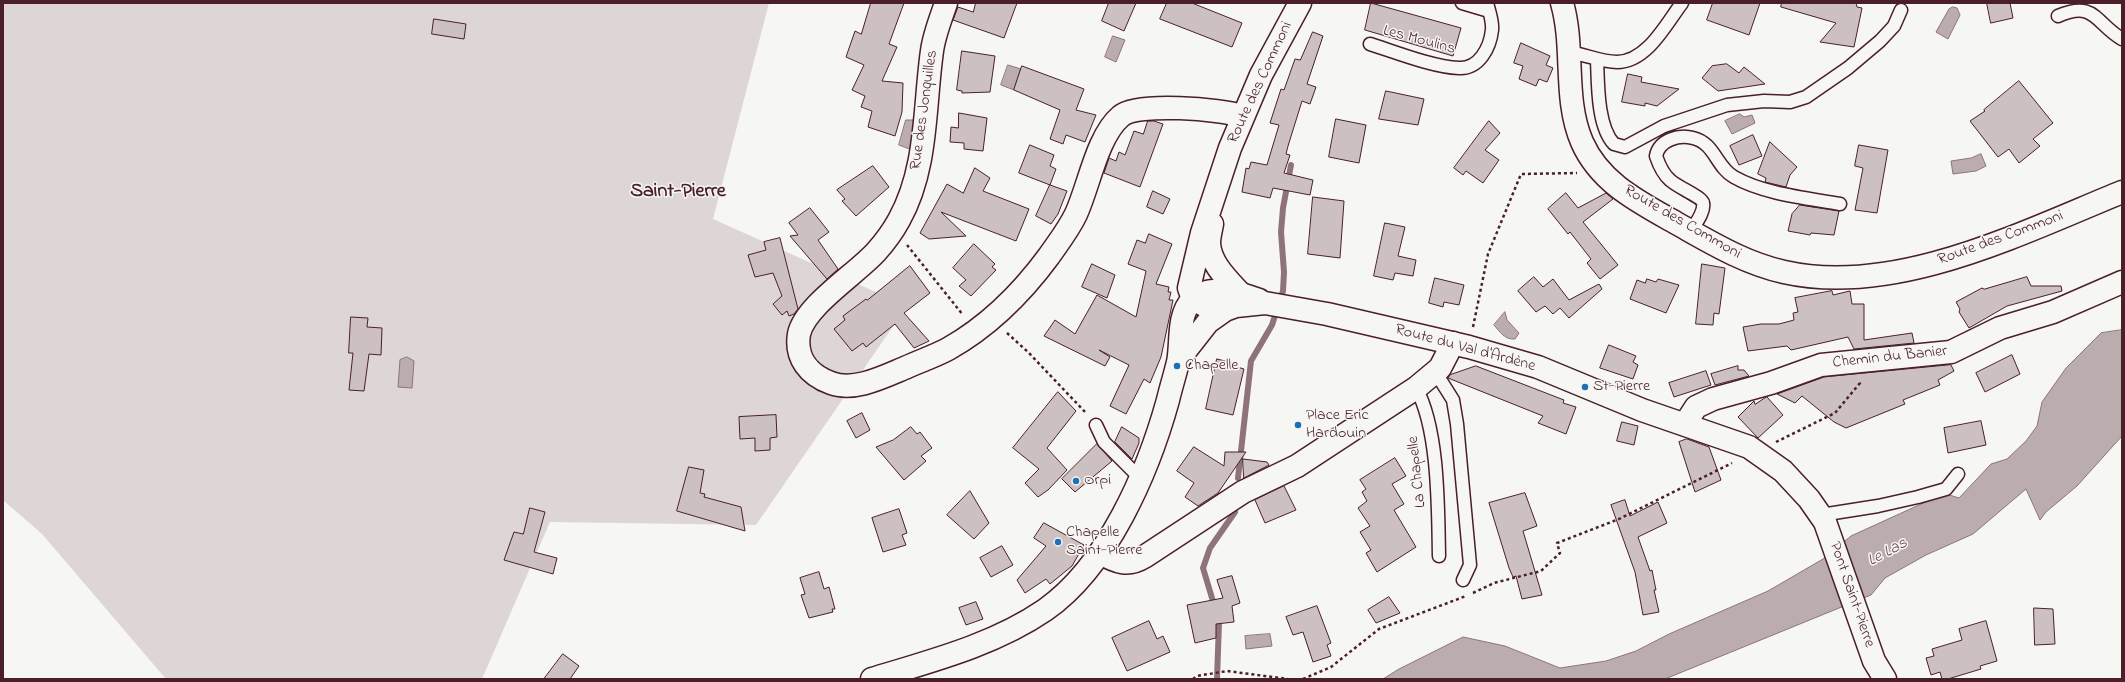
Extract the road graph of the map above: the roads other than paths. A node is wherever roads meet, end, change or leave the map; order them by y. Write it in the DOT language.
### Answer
graph roads {
  1 [pos="946,3"];
  2 [pos="1462,3"];
  3 [pos="1562,3"];
  4 [pos="1682,3"];
  5 [pos="1293,7"];
  6 [pos="1488,7"];
  7 [pos="1901,10"];
  8 [pos="2058,16"];
  9 [pos="2122,39"];
  10 [pos="1370,44"];
  11 [pos="1568,52"];
  12 [pos="1597,59"];
  13 [pos="1242,116"];
  14 [pos="1218,187"];
  15 [pos="2122,192"];
  16 [pos="1840,204"];
  17 [pos="1691,231"];
  18 [pos="1209,244"];
  19 [pos="2122,282"];
  20 [pos="1239,292"];
  21 [pos="1198,299"];
  22 [pos="1265,303"];
  23 [pos="1225,310"];
  24 [pos="1461,345"];
  25 [pos="1183,354"];
  26 [pos="1436,373"];
  27 [pos="1416,388"];
  28 [pos="1685,424"];
  29 [pos="1096,425"];
  30 [pos="1958,474"];
  31 [pos="1140,478"];
  32 [pos="1825,522"];
  33 [pos="1100,553"];
  34 [pos="1439,556"];
  35 [pos="1463,580"];
  36 [pos="1879,670"];
  37 [pos="872,679"];
  1 -- 13 [label="street, Rue des Jonquilles"];
  2 -- 6 [label="lane, Les Moulins"];
  3 -- 11 [label="street, Route des Commoni"];
  4 -- 12 [label="lane"];
  5 -- 13 [label="street, Route des Commoni"];
  6 -- 10 [label="lane, Les Moulins"];
  7 -- 12 [label="lane"];
  8 -- 9 [label="lane"];
  11 -- 12 [label="lane"];
  11 -- 17 [label="street, Route des Commoni"];
  13 -- 14 [label="street, Route des Commoni"];
  14 -- 18 [label="street, Route des Commoni"];
  14 -- 21 [label="street, Route des Commoni"];
  15 -- 17 [label="street, Route des Commoni"];
  16 -- 17 [label="lane"];
  18 -- 20 [label="street"];
  18 -- 21 [label="street, Route des Commoni"];
  19 -- 28 [label="street, Chemin du Banier"];
  20 -- 21 [label="street"];
  20 -- 22 [label="street"];
  21 -- 23 [label="street"];
  21 -- 25 [label="street"];
  22 -- 23 [label="street"];
  22 -- 24 [label="street, Route du Val d'Ardène"];
  23 -- 25 [label="street"];
  24 -- 26 [label="street"];
  24 -- 28 [label="street, Route du Val d'Ardène"];
  25 -- 31 [label="street"];
  26 -- 27 [label="street"];
  26 -- 35 [label="lane"];
  27 -- 33 [label="street"];
  27 -- 34 [label="lane, La Chapelle"];
  28 -- 32 [label="street, Route du Val d'Ardène"];
  29 -- 31 [label="lane"];
  30 -- 32 [label="lane"];
  31 -- 33 [label="street"];
  32 -- 36 [label="street, Pont Saint-Pierre"];
  33 -- 37 [label="street"];
}
